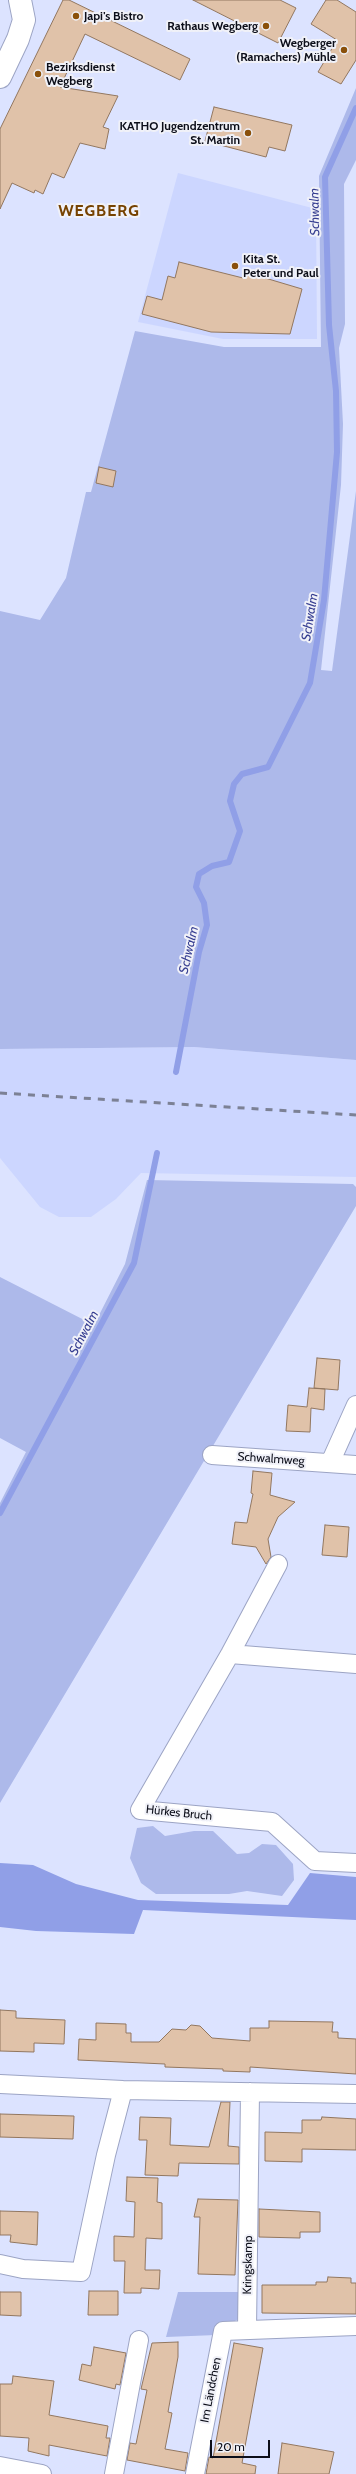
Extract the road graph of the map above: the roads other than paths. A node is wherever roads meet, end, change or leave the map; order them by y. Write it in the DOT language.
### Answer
graph roads {
  1 [pos="23,1"];
  2 [pos="0,77"];
  3 [pos="356,1405"];
  4 [pos="212,1455"];
  5 [pos="330,1463"];
  6 [pos="356,1465"];
  7 [pos="278,1564"];
  8 [pos="230,1654"];
  9 [pos="356,1664"];
  10 [pos="356,1863"];
  11 [pos="0,2084"];
  12 [pos="123,2090"];
  13 [pos="250,2092"];
  14 [pos="356,2094"];
  15 [pos="0,2264"];
  16 [pos="356,2326"];
  17 [pos="247,2330"];
  18 [pos="138,2340"];
  19 [pos="0,2466"];
  20 [pos="42,2474"];
  21 [pos="114,2474"];
  22 [pos="195,2474"];
  1 -- 2 [label="street"];
  3 -- 5 [label="street"];
  4 -- 5 [label="street, Schwalmweg"];
  5 -- 6 [label="street, Schwalmweg"];
  7 -- 8 [label="street, Hürkes Bruch"];
  8 -- 9 [label="street"];
  8 -- 10 [label="street, Hürkes Bruch"];
  11 -- 12 [label="street"];
  12 -- 13 [label="street"];
  12 -- 15 [label="street"];
  13 -- 14 [label="street"];
  13 -- 17 [label="street, Kringskamp"];
  16 -- 17 [label="street"];
  17 -- 22 [label="street, Im Ländchen"];
  18 -- 21 [label="street"];
  19 -- 20 [label="street"];
}
